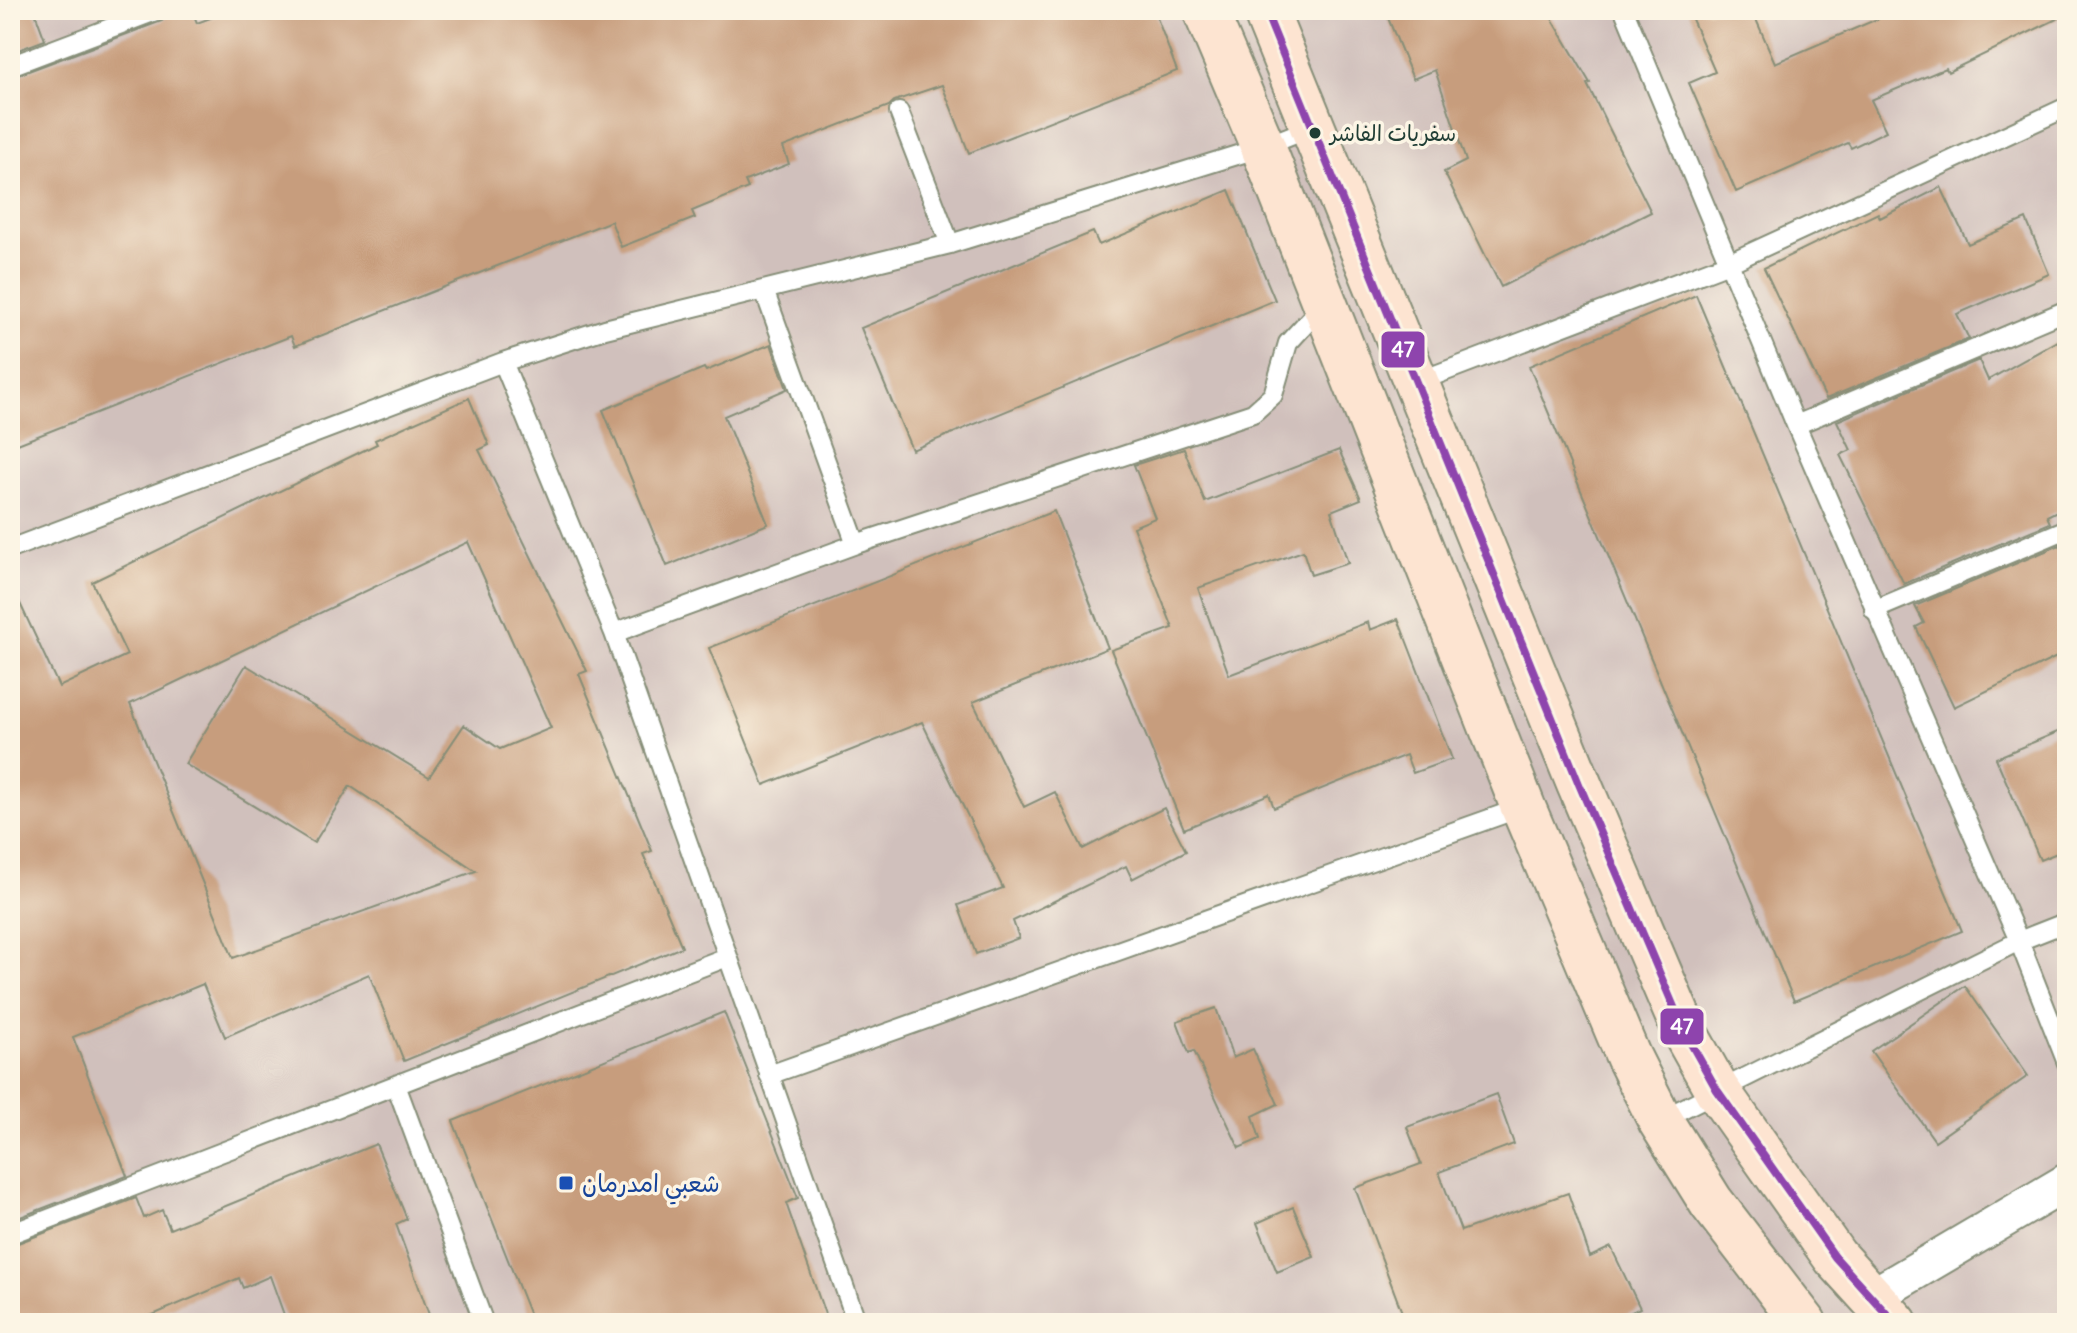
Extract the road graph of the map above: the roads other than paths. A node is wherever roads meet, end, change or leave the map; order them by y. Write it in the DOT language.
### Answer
graph roads {
  1 [pos="1265,10"];
  2 [pos="1624,10"];
  3 [pos="153,11"];
  4 [pos="1208,11"];
  5 [pos="10,66"];
  6 [pos="2067,107"];
  7 [pos="899,112"];
  8 [pos="1313,127"];
  9 [pos="1263,147"];
  10 [pos="950,244"];
  11 [pos="1729,263"];
  12 [pos="764,290"];
  13 [pos="1325,303"];
  14 [pos="2067,310"];
  15 [pos="503,362"];
  16 [pos="1414,383"];
  17 [pos="1796,425"];
  18 [pos="2067,529"];
  19 [pos="856,544"];
  20 [pos="10,549"];
  21 [pos="1874,610"];
  22 [pos="614,633"];
  23 [pos="1523,807"];
  24 [pos="2067,922"];
  25 [pos="2019,941"];
  26 [pos="727,957"];
  27 [pos="2067,1063"];
  28 [pos="769,1075"];
  29 [pos="396,1085"];
  30 [pos="1717,1090"];
  31 [pos="1660,1120"];
  32 [pos="2067,1182"];
  33 [pos="10,1234"];
  34 [pos="1883,1311"];
  35 [pos="484,1323"];
  36 [pos="857,1323"];
  37 [pos="1804,1323"];
  1 -- 8 [label="street"];
  2 -- 11 [label="lane"];
  3 -- 5 [label="lane"];
  4 -- 9 [label="street"];
  6 -- 11 [label="lane"];
  7 -- 10 [label="lane"];
  8 -- 9 [label="lane"];
  8 -- 16 [label="street"];
  9 -- 10 [label="lane"];
  9 -- 13 [label="street"];
  10 -- 12 [label="lane"];
  11 -- 16 [label="lane"];
  11 -- 17 [label="lane"];
  12 -- 15 [label="lane"];
  12 -- 19 [label="lane"];
  13 -- 19 [label="lane"];
  13 -- 23 [label="street"];
  14 -- 17 [label="lane"];
  15 -- 20 [label="lane"];
  15 -- 22 [label="lane"];
  16 -- 30 [label="street"];
  17 -- 21 [label="lane"];
  18 -- 21 [label="lane"];
  19 -- 22 [label="lane"];
  21 -- 25 [label="lane"];
  22 -- 26 [label="lane"];
  23 -- 28 [label="lane"];
  23 -- 31 [label="street"];
  24 -- 25 [label="lane"];
  25 -- 27 [label="lane"];
  25 -- 30 [label="lane"];
  26 -- 28 [label="lane"];
  26 -- 29 [label="lane"];
  28 -- 36 [label="lane"];
  29 -- 33 [label="lane"];
  29 -- 35 [label="lane"];
  30 -- 31 [label="lane"];
  30 -- 34 [label="street"];
  31 -- 37 [label="street"];
  32 -- 34 [label="street"];
}
